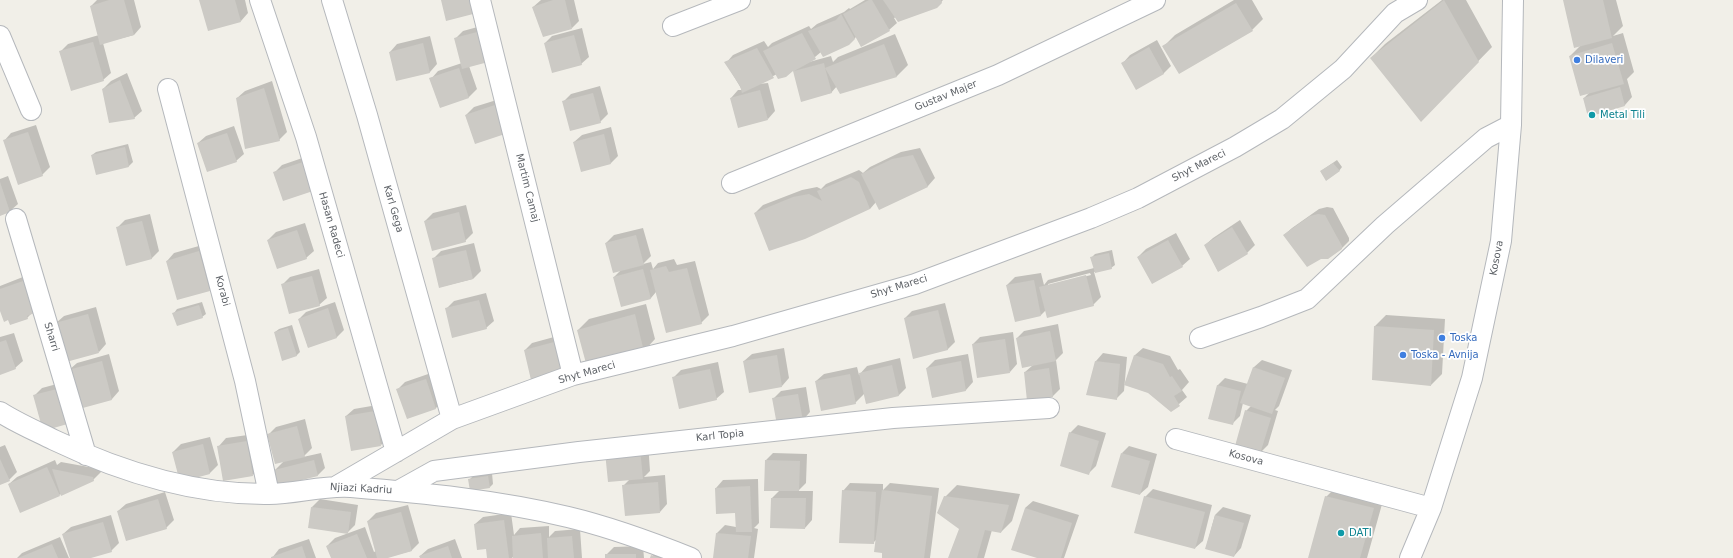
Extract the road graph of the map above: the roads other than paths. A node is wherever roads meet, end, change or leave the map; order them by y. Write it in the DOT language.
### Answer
graph roads {
  1 [pos="260,0"];
  2 [pos="332,0"];
  3 [pos="480,0"];
  4 [pos="740,0"];
  5 [pos="1156,0"];
  6 [pos="1417,0"];
  7 [pos="1513,0"];
  8 [pos="673,26"];
  9 [pos="0,36"];
  10 [pos="168,89"];
  11 [pos="31,110"];
  12 [pos="1512,125"];
  13 [pos="732,183"];
  14 [pos="16,219"];
  15 [pos="1200,338"];
  16 [pos="573,375"];
  17 [pos="1049,408"];
  18 [pos="4,419"];
  19 [pos="452,419"];
  20 [pos="1176,439"];
  21 [pos="396,452"];
  22 [pos="86,455"];
  23 [pos="337,486"];
  24 [pos="398,491"];
  25 [pos="269,494"];
  26 [pos="1431,508"];
  27 [pos="691,558"];
  28 [pos="1410,558"];
  1 -- 21 [label="street, Hasan Radeci"];
  2 -- 19 [label="street, Karl Gega"];
  3 -- 16 [label="street, Martim Camaj"];
  4 -- 8 [label="street"];
  5 -- 13 [label="street, Gustav Majer"];
  6 -- 16 [label="street, Shyt Mareci"];
  7 -- 12 [label="street, Kosova"];
  9 -- 11 [label="street"];
  10 -- 25 [label="street, Korabi"];
  12 -- 15 [label="street"];
  12 -- 26 [label="street, Kosova"];
  14 -- 22 [label="street, Sharri"];
  16 -- 19 [label="street, Shyt Mareci"];
  17 -- 24 [label="street, Karl Topia"];
  18 -- 22 [label="street, Njiazi Kadriu"];
  19 -- 21 [label="street, Shyt Mareci"];
  20 -- 26 [label="street, Kosova"];
  21 -- 23 [label="street, Shyt Mareci"];
  22 -- 25 [label="street, Njiazi Kadriu"];
  23 -- 24 [label="street, Njiazi Kadriu"];
  23 -- 25 [label="street, Njiazi Kadriu"];
  24 -- 27 [label="street, Njiazi Kadriu"];
  26 -- 28 [label="street, Kosova"];
}
